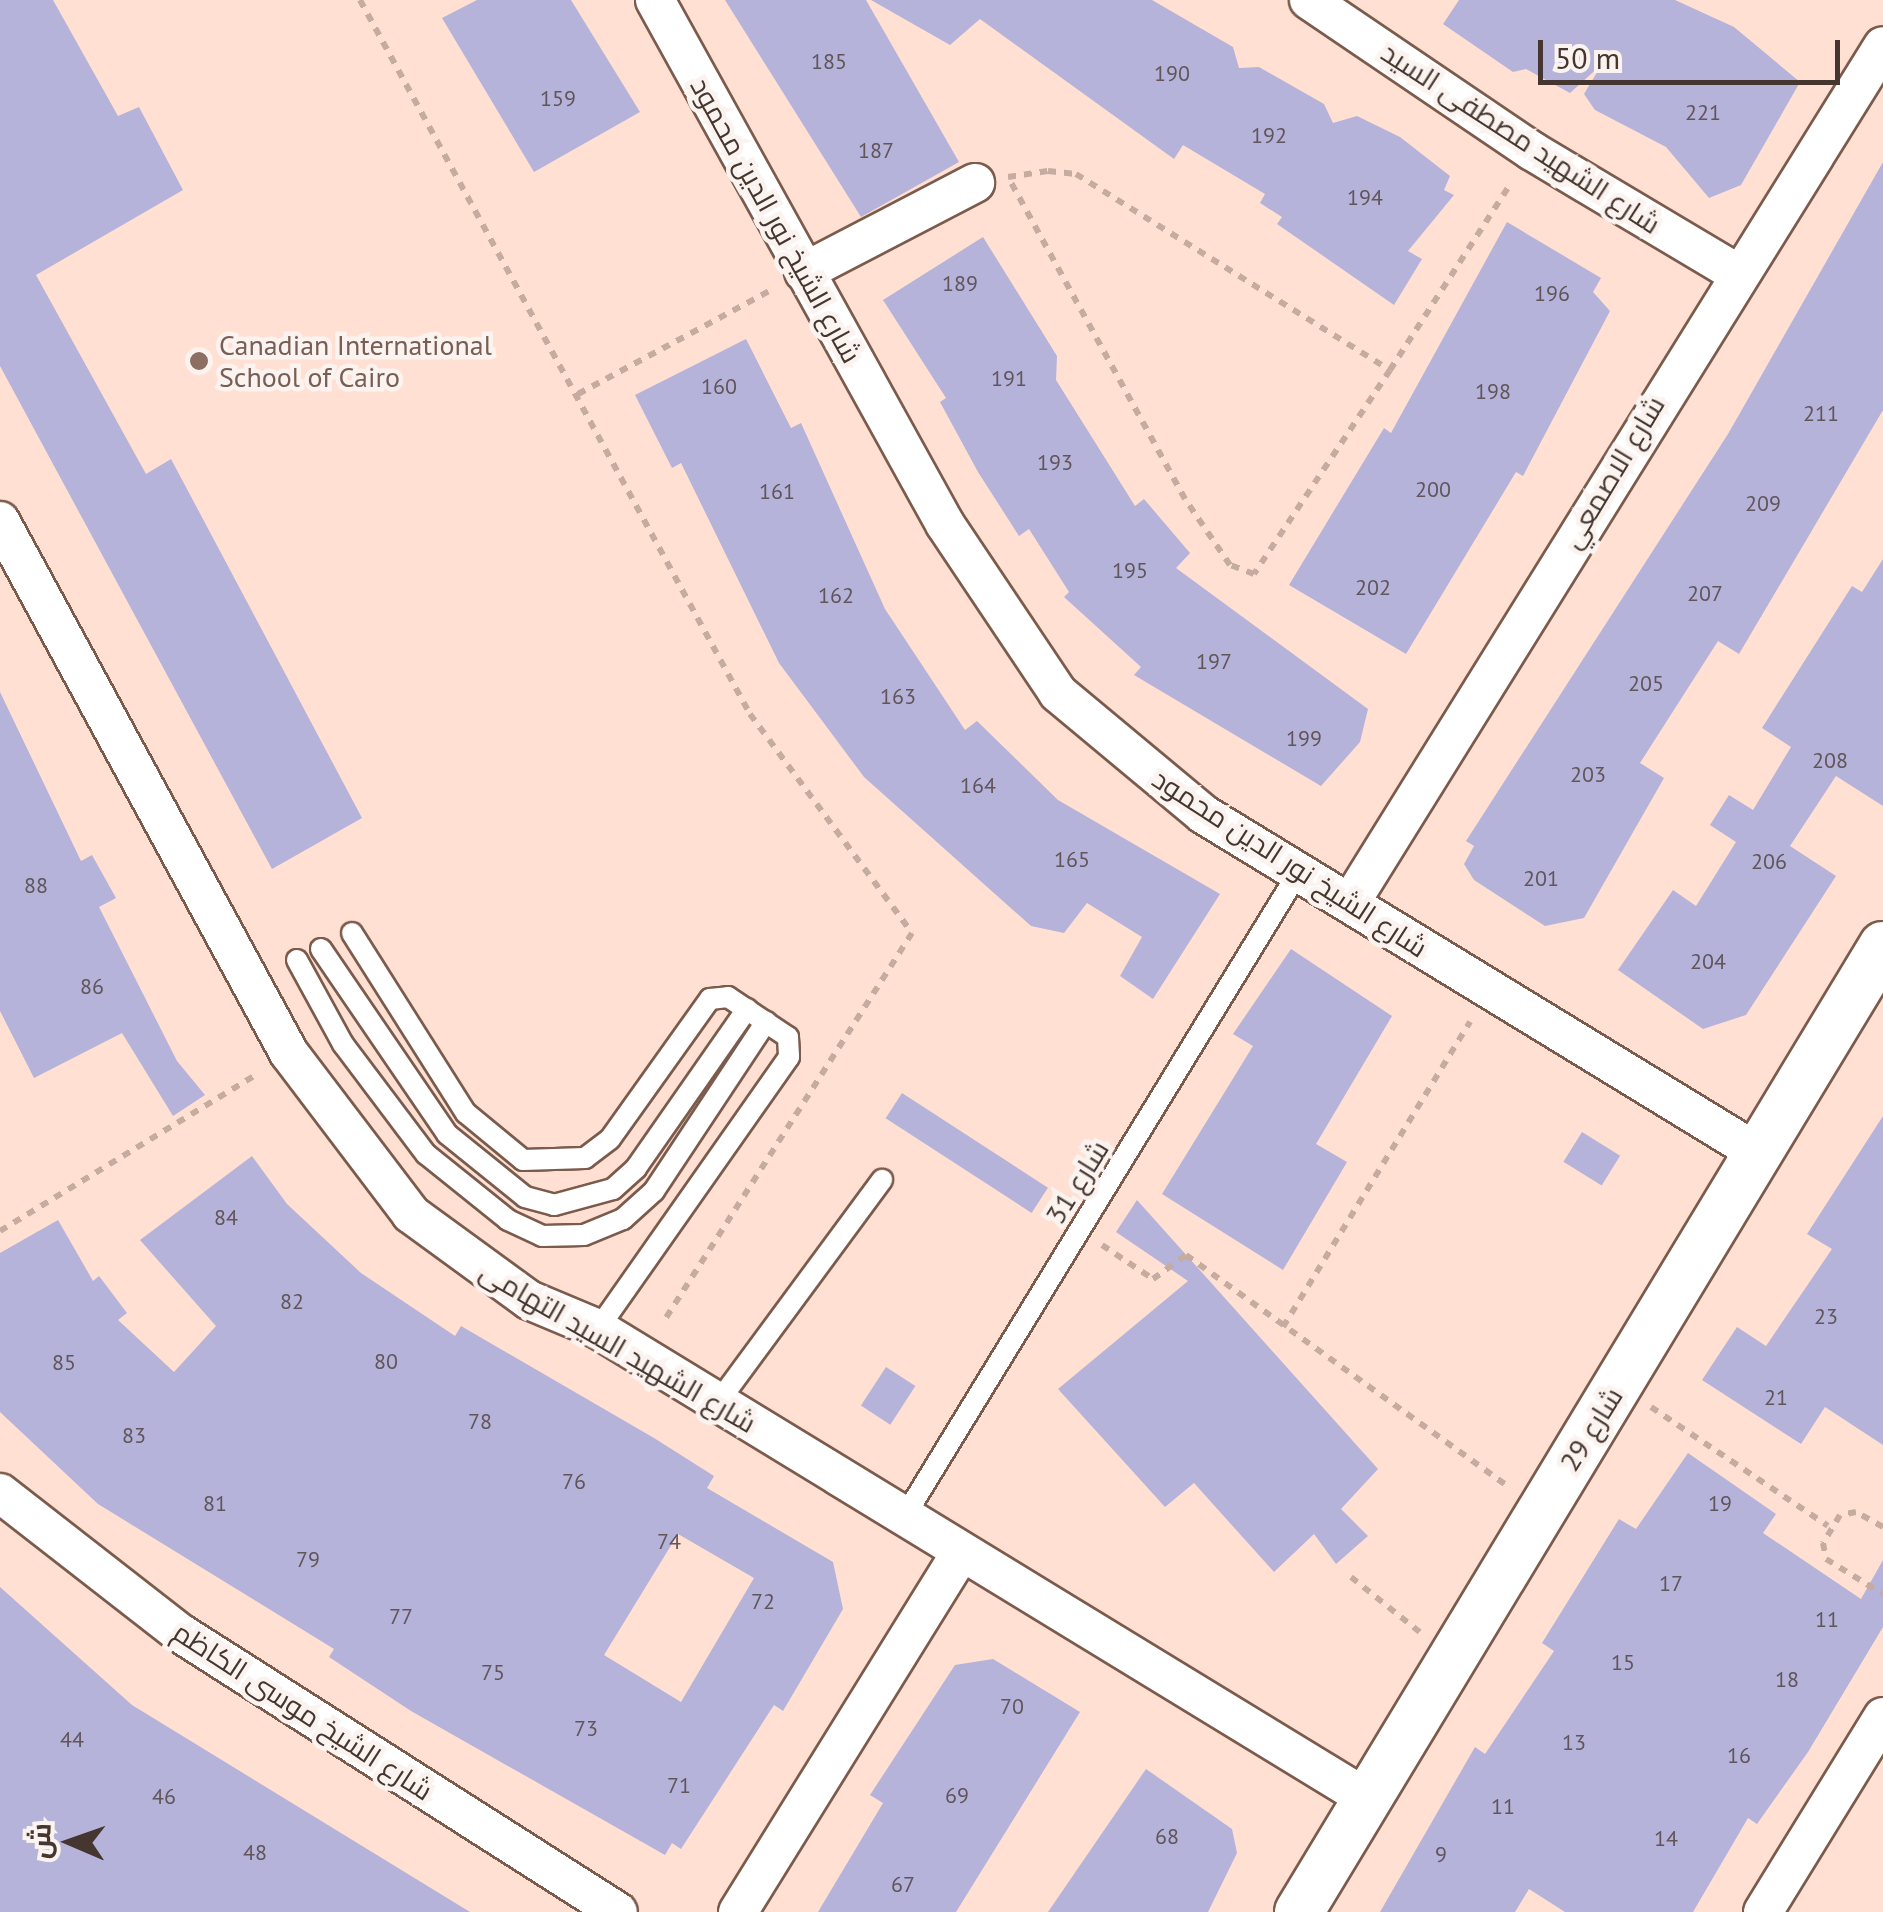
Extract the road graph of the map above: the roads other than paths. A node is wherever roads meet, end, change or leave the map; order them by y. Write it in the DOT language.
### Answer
graph roads {
  1 [pos="655,0"];
  2 [pos="1310,0"];
  3 [pos="1883,46"];
  4 [pos="975,182"];
  5 [pos="804,272"];
  6 [pos="1735,272"];
  7 [pos="0,521"];
  8 [pos="1298,873"];
  9 [pos="1350,904"];
  10 [pos="352,934"];
  11 [pos="1883,946"];
  12 [pos="320,949"];
  13 [pos="298,960"];
  14 [pos="746,1009"];
  15 [pos="766,1022"];
  16 [pos="1758,1152"];
  17 [pos="882,1180"];
  18 [pos="598,1329"];
  19 [pos="719,1401"];
  20 [pos="0,1493"];
  21 [pos="903,1519"];
  22 [pos="959,1556"];
  23 [pos="1883,1718"];
  24 [pos="1366,1798"];
  25 [pos="618,1912"];
  26 [pos="738,1912"];
  27 [pos="1299,1912"];
  28 [pos="1763,1912"];
  1 -- 5 [label="street, شارع الشيخ نور الدين محمود"];
  2 -- 6 [label="street, شارع الشهيد مصطفى السيد"];
  3 -- 6 [label="street, شارع الاصمعي"];
  4 -- 5 [label="street"];
  5 -- 8 [label="street, شارع الشيخ نور الدين محمود"];
  6 -- 9 [label="street, شارع الاصمعي"];
  7 -- 18 [label="street, شارع الشهيد السيد التهامى"];
  8 -- 9 [label="street, شارع الشيخ نور الدين محمود"];
  8 -- 21 [label="lane, شارع 31"];
  9 -- 16 [label="street, شارع الشيخ نور الدين محمود"];
  10 -- 14 [label="lane"];
  11 -- 16 [label="street, شارع 29"];
  12 -- 14 [label="lane"];
  13 -- 15 [label="lane"];
  14 -- 15 [label="lane"];
  15 -- 18 [label="lane"];
  16 -- 24 [label="street, شارع 29"];
  17 -- 19 [label="lane"];
  18 -- 19 [label="street, شارع الشهيد السيد التهامى"];
  19 -- 21 [label="street, شارع الشهيد السيد التهامى"];
  20 -- 25 [label="street, شارع الشيخ موسى الكاظم"];
  21 -- 22 [label="street, شارع الشهيد السيد التهامى"];
  22 -- 24 [label="street, شارع الشهيد السيد التهامى"];
  22 -- 26 [label="street"];
  23 -- 28 [label="street"];
  24 -- 27 [label="street, شارع 29"];
}
